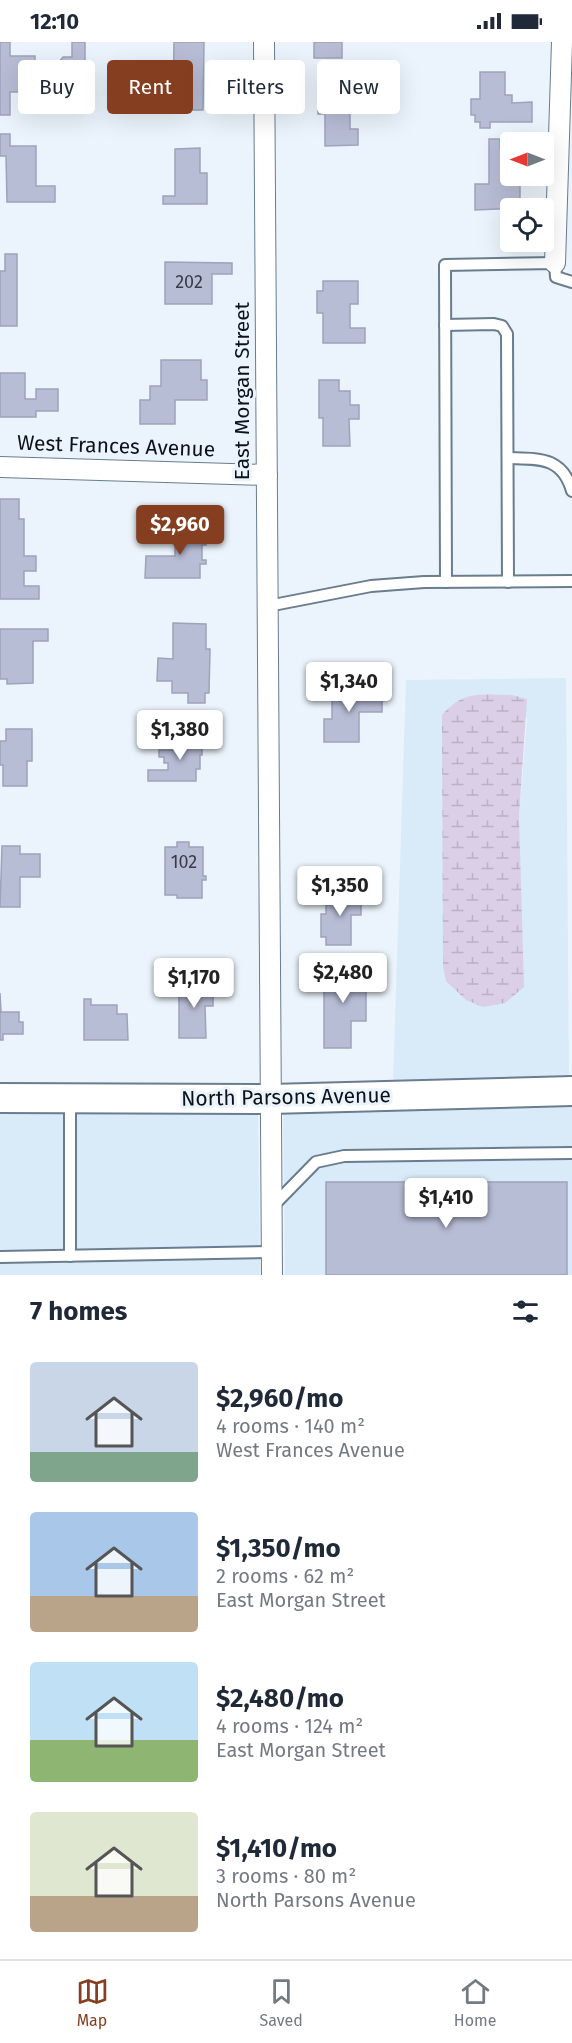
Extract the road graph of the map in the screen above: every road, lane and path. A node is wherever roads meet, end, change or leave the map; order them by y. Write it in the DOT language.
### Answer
graph roads {
  1 [pos="264,42"];
  2 [pos="562,42"];
  3 [pos="555,263"];
  4 [pos="572,282"];
  5 [pos="445,325"];
  6 [pos="508,458"];
  7 [pos="0,467"];
  8 [pos="267,475"];
  9 [pos="572,490"];
  10 [pos="572,581"];
  11 [pos="446,582"];
  12 [pos="508,582"];
  13 [pos="268,606"];
  14 [pos="572,1091"];
  15 [pos="0,1098"];
  16 [pos="69,1098"];
  17 [pos="270,1099"];
  18 [pos="572,1153"];
  19 [pos="271,1207"];
  20 [pos="273,1252"];
  21 [pos="69,1256"];
  22 [pos="0,1257"];
  23 [pos="272,1275"];
  1 -- 8 [label="street, East Morgan Street"];
  2 -- 3 [label="street"];
  3 -- 4 [label="lane"];
  3 -- 5 [label="lane"];
  5 -- 6 [label="lane"];
  5 -- 11 [label="lane"];
  6 -- 9 [label="lane"];
  6 -- 12 [label="lane"];
  7 -- 8 [label="street, West Frances Avenue"];
  8 -- 13 [label="street, East Morgan Street"];
  10 -- 12 [label="lane"];
  11 -- 12 [label="lane"];
  11 -- 13 [label="lane"];
  13 -- 17 [label="street, East Morgan Street"];
  14 -- 17 [label="main road, North Parsons Avenue"];
  15 -- 16 [label="main road, North Parsons Avenue"];
  16 -- 17 [label="main road, North Parsons Avenue"];
  16 -- 21 [label="lane"];
  17 -- 19 [label="street, East Morgan Street"];
  18 -- 19 [label="lane"];
  19 -- 20 [label="street, East Morgan Street"];
  20 -- 21 [label="lane"];
  20 -- 23 [label="street, East Morgan Street"];
  21 -- 22 [label="lane"];
}
